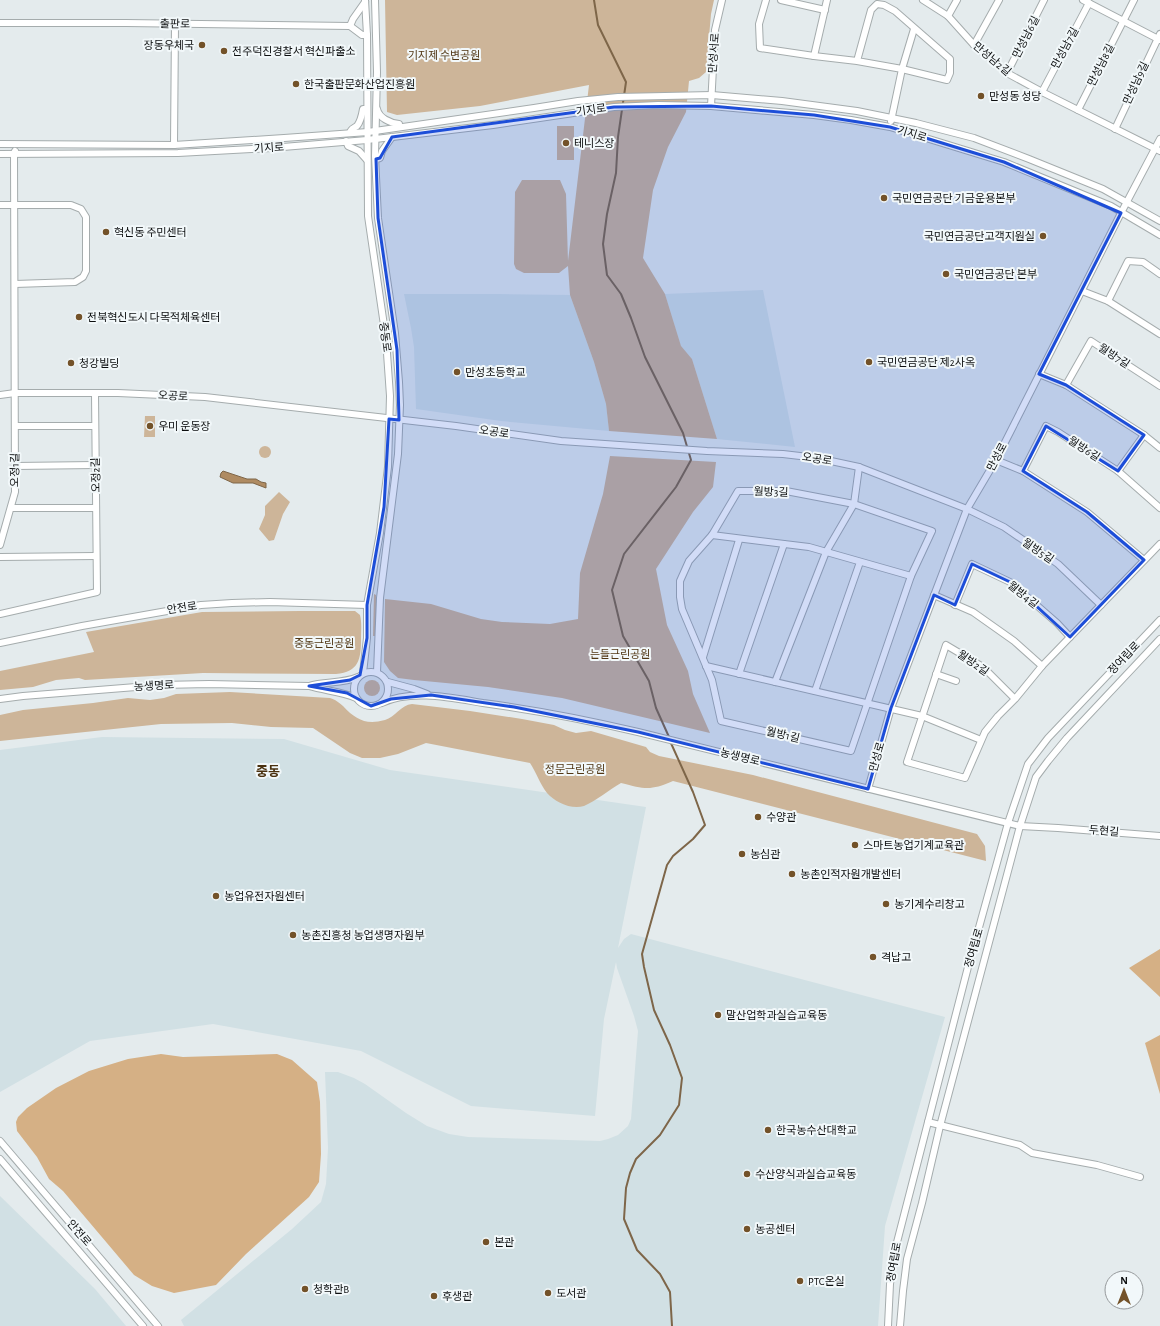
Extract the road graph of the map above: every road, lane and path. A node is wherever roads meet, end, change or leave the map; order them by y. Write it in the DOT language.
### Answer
graph roads {
  1 [pos="374,0"];
  2 [pos="722,0"];
  3 [pos="766,0"];
  4 [pos="781,0"];
  5 [pos="827,0"];
  6 [pos="923,0"];
  7 [pos="957,0"];
  8 [pos="999,0"];
  9 [pos="1044,0"];
  10 [pos="1134,0"];
  11 [pos="365,1"];
  12 [pos="1086,2"];
  13 [pos="825,10"];
  14 [pos="948,16"];
  15 [pos="1123,21"];
  16 [pos="0,23"];
  17 [pos="175,24"];
  18 [pos="350,26"];
  19 [pos="914,29"];
  20 [pos="368,35"];
  21 [pos="1159,37"];
  22 [pos="974,45"];
  23 [pos="814,56"];
  24 [pos="857,61"];
  25 [pos="902,69"];
  26 [pos="1007,73"];
  27 [pos="1042,92"];
  28 [pos="712,96"];
  29 [pos="711,106"];
  30 [pos="375,107"];
  31 [pos="368,109"];
  32 [pos="1078,110"];
  33 [pos="892,118"];
  34 [pos="400,127"];
  35 [pos="890,127"];
  36 [pos="1115,129"];
  37 [pos="375,131"];
  38 [pos="368,132"];
  39 [pos="350,133"];
  40 [pos="392,137"];
  41 [pos="375,139"];
  42 [pos="367,140"];
  43 [pos="1160,140"];
  44 [pos="346,141"];
  45 [pos="0,144"];
  46 [pos="18,144"];
  47 [pos="174,145"];
  48 [pos="1158,150"];
  49 [pos="14,153"];
  50 [pos="0,154"];
  51 [pos="376,159"];
  52 [pos="367,160"];
  53 [pos="1127,202"];
  54 [pos="0,205"];
  55 [pos="14,205"];
  56 [pos="1121,212"];
  57 [pos="1160,221"];
  58 [pos="1160,235"];
  59 [pos="1160,274"];
  60 [pos="14,284"];
  61 [pos="1082,291"];
  62 [pos="1108,301"];
  63 [pos="1160,334"];
  64 [pos="1039,374"];
  65 [pos="1066,385"];
  66 [pos="1160,386"];
  67 [pos="15,393"];
  68 [pos="95,394"];
  69 [pos="0,395"];
  70 [pos="389,419"];
  71 [pos="399,420"];
  72 [pos="15,426"];
  73 [pos="95,426"];
  74 [pos="1144,435"];
  75 [pos="1160,448"];
  76 [pos="996,460"];
  77 [pos="15,466"];
  78 [pos="95,466"];
  79 [pos="859,467"];
  80 [pos="1023,471"];
  81 [pos="1118,472"];
  82 [pos="854,504"];
  83 [pos="11,508"];
  84 [pos="96,508"];
  85 [pos="1160,508"];
  86 [pos="967,509"];
  87 [pos="712,535"];
  88 [pos="739,540"];
  89 [pos="784,544"];
  90 [pos="1160,544"];
  91 [pos="0,545"];
  92 [pos="826,552"];
  93 [pos="96,556"];
  94 [pos="0,557"];
  95 [pos="1144,560"];
  96 [pos="860,562"];
  97 [pos="911,576"];
  98 [pos="680,581"];
  99 [pos="934,595"];
  100 [pos="368,605"];
  101 [pos="956,605"];
  102 [pos="1101,605"];
  103 [pos="0,614"];
  104 [pos="1160,620"];
  105 [pos="890,637"];
  106 [pos="1070,637"];
  107 [pos="1160,639"];
  108 [pos="0,643"];
  109 [pos="703,657"];
  110 [pos="706,666"];
  111 [pos="1042,666"];
  112 [pos="377,672"];
  113 [pos="739,674"];
  114 [pos="936,674"];
  115 [pos="360,675"];
  116 [pos="956,681"];
  117 [pos="388,682"];
  118 [pos="775,682"];
  119 [pos="309,686"];
  120 [pos="815,691"];
  121 [pos="430,695"];
  122 [pos="356,698"];
  123 [pos="0,699"];
  124 [pos="1015,699"];
  125 [pos="382,703"];
  126 [pos="868,703"];
  127 [pos="891,708"];
  128 [pos="922,716"];
  129 [pos="981,740"];
  130 [pos="868,789"];
  131 [pos="1008,823"];
  132 [pos="1020,826"];
  133 [pos="1048,828"];
  134 [pos="1160,836"];
  135 [pos="928,1122"];
  136 [pos="940,1126"];
  137 [pos="0,1141"];
  138 [pos="0,1159"];
  139 [pos="1140,1177"];
  140 [pos="908,1202"];
  141 [pos="921,1205"];
  142 [pos="143,1326"];
  143 [pos="158,1326"];
  144 [pos="888,1326"];
  145 [pos="900,1326"];
  1 -- 30 [label="street, 중동로"];
  2 -- 28 [label="street, 만성서로"];
  3 -- 23 [label="street"];
  4 -- 13 [label="street"];
  5 -- 13 [label="street"];
  6 -- 14 [label="street, 만성남2길"];
  7 -- 14 [label="street"];
  8 -- 22 [label="street"];
  9 -- 26 [label="street, 만성남6길"];
  10 -- 15 [label="street, 만성남8길"];
  11 -- 18 [label="street"];
  11 -- 20 [label="street, 중동로"];
  12 -- 15 [label="street"];
  12 -- 27 [label="street, 만성남7길"];
  13 -- 23 [label="street"];
  14 -- 22 [label="street, 만성남2길"];
  15 -- 21 [label="street"];
  15 -- 32 [label="street, 만성남8길"];
  16 -- 17 [label="street, 출판로"];
  17 -- 18 [label="street, 출판로"];
  17 -- 47 [label="street"];
  18 -- 20 [label="street, 출판로"];
  19 -- 24 [label="street"];
  19 -- 25 [label="street"];
  19 -- 25 [label="street"];
  20 -- 31 [label="street, 중동로"];
  21 -- 36 [label="street, 만성남9길"];
  22 -- 26 [label="street, 만성남2길"];
  23 -- 24 [label="street"];
  24 -- 25 [label="street"];
  25 -- 33 [label="street"];
  26 -- 27 [label="street, 만성남2길"];
  27 -- 32 [label="street, 만성남2길"];
  28 -- 29 [label="street, 만성서로"];
  28 -- 33 [label="street, 기지로"];
  28 -- 34 [label="street, 기지로"];
  29 -- 35 [label="street, 기지로"];
  29 -- 40 [label="street, 기지로"];
  30 -- 34 [label="street"];
  30 -- 37 [label="street, 중동로"];
  31 -- 38 [label="street, 중동로"];
  31 -- 39 [label="street"];
  32 -- 36 [label="street, 만성남2길"];
  33 -- 35 [label="street"];
  33 -- 53 [label="street, 기지로"];
  34 -- 37 [label="street, 기지로"];
  35 -- 56 [label="street, 기지로"];
  36 -- 48 [label="street, 만성남2길"];
  37 -- 38 [label="street, 기지로"];
  37 -- 41 [label="street, 중동로"];
  38 -- 39 [label="street, 기지로"];
  38 -- 42 [label="street, 중동로"];
  39 -- 47 [label="street, 기지로"];
  40 -- 41 [label="street, 기지로"];
  40 -- 51 [label="street"];
  41 -- 42 [label="street, 기지로"];
  41 -- 51 [label="street, 중동로"];
  42 -- 44 [label="street, 기지로"];
  42 -- 52 [label="street, 중동로"];
  43 -- 48 [label="street, 만성로"];
  44 -- 49 [label="street, 기지로"];
  44 -- 52 [label="street"];
  45 -- 46 [label="street, 기지로"];
  46 -- 47 [label="street, 기지로"];
  46 -- 49 [label="street"];
  48 -- 53 [label="street, 만성로"];
  49 -- 50 [label="street, 기지로"];
  49 -- 55 [label="street"];
  51 -- 71 [label="street, 중동로"];
  52 -- 70 [label="street, 중동로"];
  53 -- 56 [label="street, 만성로"];
  53 -- 57 [label="street, 기지로"];
  54 -- 55 [label="street"];
  55 -- 60 [label="street"];
  55 -- 60 [label="street"];
  56 -- 58 [label="street, 기지로"];
  56 -- 61 [label="street, 만성로"];
  59 -- 62 [label="street"];
  60 -- 67 [label="street"];
  61 -- 62 [label="street"];
  61 -- 64 [label="street, 만성로"];
  62 -- 63 [label="street"];
  64 -- 65 [label="street"];
  64 -- 76 [label="street, 만성로"];
  65 -- 66 [label="street, 월방7길"];
  65 -- 74 [label="street"];
  67 -- 68 [label="street, 오공로"];
  67 -- 69 [label="street, 오공로"];
  67 -- 72 [label="street, 오정1길"];
  68 -- 70 [label="street, 오공로"];
  68 -- 73 [label="street, 오정2길"];
  70 -- 71 [label="street, 오공로"];
  70 -- 100 [label="street, 중동로"];
  71 -- 79 [label="street, 오공로"];
  71 -- 112 [label="street, 중동로"];
  72 -- 73 [label="street"];
  72 -- 77 [label="street, 오정1길"];
  73 -- 78 [label="street, 오정2길"];
  74 -- 75 [label="street"];
  74 -- 81 [label="street"];
  76 -- 80 [label="street"];
  76 -- 86 [label="street, 만성로"];
  77 -- 78 [label="street"];
  77 -- 83 [label="street, 오정1길"];
  78 -- 84 [label="street, 오정2길"];
  79 -- 82 [label="street"];
  79 -- 86 [label="street, 오공로"];
  80 -- 81 [label="street, 월방6길"];
  80 -- 95 [label="street"];
  81 -- 85 [label="street, 월방6길"];
  82 -- 87 [label="street, 월방3길"];
  82 -- 92 [label="street"];
  82 -- 97 [label="street, 월방3길"];
  83 -- 84 [label="street"];
  83 -- 91 [label="street, 오정1길"];
  84 -- 93 [label="street, 오정2길"];
  86 -- 99 [label="street, 만성로"];
  86 -- 102 [label="street, 월방5길"];
  87 -- 88 [label="street"];
  87 -- 98 [label="street, 월방3길"];
  88 -- 89 [label="street"];
  88 -- 109 [label="street"];
  89 -- 92 [label="street"];
  89 -- 113 [label="street"];
  90 -- 95 [label="street"];
  92 -- 96 [label="street"];
  92 -- 118 [label="street"];
  93 -- 94 [label="street"];
  93 -- 103 [label="street, 오정2길"];
  95 -- 102 [label="street"];
  96 -- 97 [label="street"];
  96 -- 120 [label="street"];
  97 -- 105 [label="street, 월방3길"];
  98 -- 109 [label="street, 월방1길"];
  99 -- 101 [label="street"];
  99 -- 127 [label="street, 만성로"];
  100 -- 108 [label="street, 안전로"];
  100 -- 115 [label="street, 중동로"];
  101 -- 106 [label="street, 월방4길"];
  101 -- 111 [label="street"];
  102 -- 106 [label="street"];
  104 -- 131 [label="street, 정여립로"];
  105 -- 126 [label="street, 월방1길"];
  106 -- 111 [label="street"];
  107 -- 132 [label="street, 정여립로"];
  109 -- 110 [label="street, 월방1길"];
  110 -- 113 [label="street"];
  110 -- 126 [label="street, 월방1길"];
  111 -- 124 [label="street"];
  112 -- 115 [label="street"];
  112 -- 117 [label="street"];
  113 -- 118 [label="street"];
  114 -- 116 [label="street"];
  114 -- 124 [label="street, 월방2길"];
  114 -- 128 [label="street, 월방2길"];
  115 -- 119 [label="street"];
  115 -- 122 [label="street"];
  117 -- 121 [label="street"];
  117 -- 125 [label="street"];
  118 -- 120 [label="street"];
  119 -- 122 [label="street"];
  119 -- 123 [label="street, 농생명로"];
  120 -- 126 [label="street"];
  121 -- 125 [label="street"];
  121 -- 130 [label="street, 농생명로"];
  122 -- 125 [label="street"];
  124 -- 129 [label="street, 월방2길"];
  126 -- 127 [label="street"];
  127 -- 128 [label="street"];
  127 -- 130 [label="street, 만성로"];
  128 -- 129 [label="street"];
  128 -- 129 [label="street, 월방2길"];
  130 -- 131 [label="street, 농생명로"];
  131 -- 132 [label="street, 농생명로"];
  131 -- 135 [label="street, 정여립로"];
  132 -- 133 [label="street, 농생명로"];
  132 -- 136 [label="street, 정여립로"];
  133 -- 134 [label="street, 두현길"];
  135 -- 136 [label="street"];
  135 -- 140 [label="street, 정여립로"];
  136 -- 139 [label="street"];
  136 -- 141 [label="street, 정여립로"];
  137 -- 143 [label="street, 안전로"];
  138 -- 142 [label="street, 안전로"];
  140 -- 141 [label="street"];
  140 -- 144 [label="street, 정여립로"];
  141 -- 145 [label="street, 정여립로"];
}
